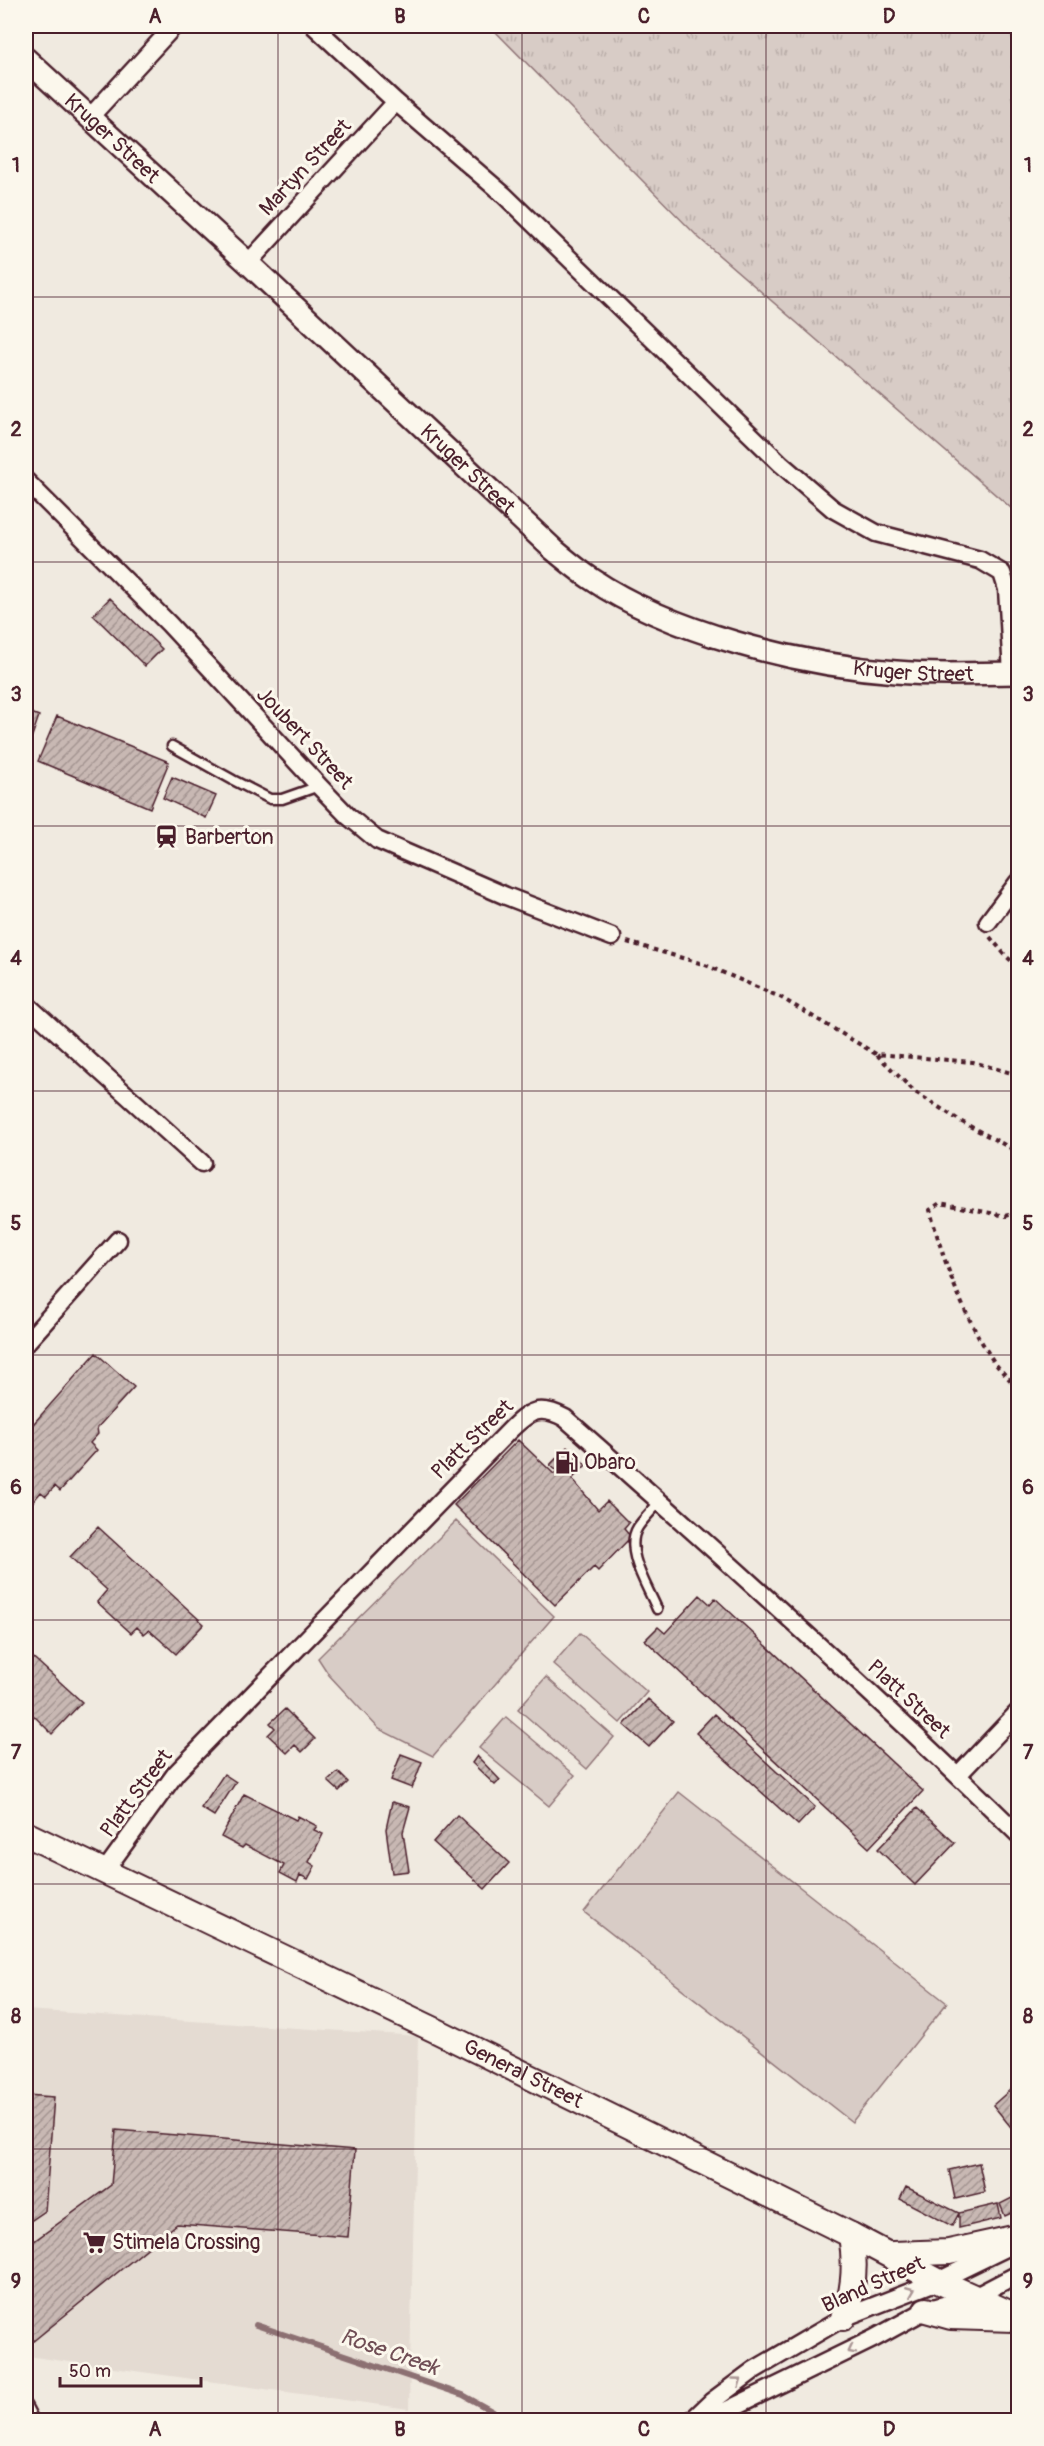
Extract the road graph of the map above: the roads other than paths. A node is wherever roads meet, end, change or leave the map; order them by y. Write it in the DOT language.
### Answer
graph roads {
  1 [pos="174,26"];
  2 [pos="314,26"];
  3 [pos="26,59"];
  4 [pos="396,102"];
  5 [pos="90,117"];
  6 [pos="248,263"];
  7 [pos="26,481"];
  8 [pos="1016,673"];
  9 [pos="172,746"];
  10 [pos="319,786"];
  11 [pos="1018,882"];
  12 [pos="988,922"];
  13 [pos="612,938"];
  14 [pos="26,1004"];
  15 [pos="202,1163"];
  16 [pos="118,1240"];
  17 [pos="26,1343"];
  18 [pos="660,1502"];
  19 [pos="657,1609"];
  20 [pos="1018,1712"];
  21 [pos="958,1775"];
  22 [pos="26,1834"];
  23 [pos="1018,1834"];
  24 [pos="104,1872"];
  25 [pos="851,2235"];
  26 [pos="1018,2237"];
  27 [pos="1018,2242"];
  28 [pos="888,2254"];
  29 [pos="1018,2274"];
  30 [pos="938,2281"];
  31 [pos="976,2296"];
  32 [pos="926,2310"];
  33 [pos="843,2318"];
  34 [pos="1018,2318"];
  35 [pos="26,2405"];
  36 [pos="693,2420"];
  37 [pos="34,2421"];
  1 -- 5 [label="street"];
  2 -- 4 [label="street, Kruger Street"];
  3 -- 5 [label="street, Kruger Street"];
  4 -- 6 [label="street, Martyn Street"];
  4 -- 8 [label="street, Kruger Street"];
  5 -- 6 [label="street, Kruger Street"];
  6 -- 8 [label="street, Kruger Street"];
  7 -- 10 [label="street, Joubert Street"];
  9 -- 10 [label="lane"];
  10 -- 13 [label="street, Joubert Street"];
  11 -- 12 [label="street"];
  14 -- 15 [label="street"];
  16 -- 17 [label="street"];
  18 -- 19 [label="lane"];
  18 -- 21 [label="street, Platt Street"];
  18 -- 24 [label="street, Platt Street"];
  20 -- 21 [label="street"];
  21 -- 23 [label="street, Platt Street"];
  22 -- 24 [label="main road, General Street"];
  24 -- 25 [label="main road, General Street"];
  25 -- 28 [label="main road, General Street"];
  25 -- 33 [label="main road"];
  26 -- 28 [label="main road"];
  27 -- 30 [label="street, Bland Street"];
  28 -- 30 [label="main road, General Street"];
  29 -- 31 [label="street, Bland Street"];
  30 -- 31 [label="main road, General Street"];
  33 -- 30 [label="street, Bland Street, one-way"];
  31 -- 32 [label="street, Bland Street"];
  31 -- 34 [label="main road, General Street"];
  32 -- 34 [label="main road"];
  32 -- 36 [label="street, Bland Street, one-way"];
  36 -- 33 [label="street, Bland Street, one-way"];
  35 -- 37 [label="lane"];
}
